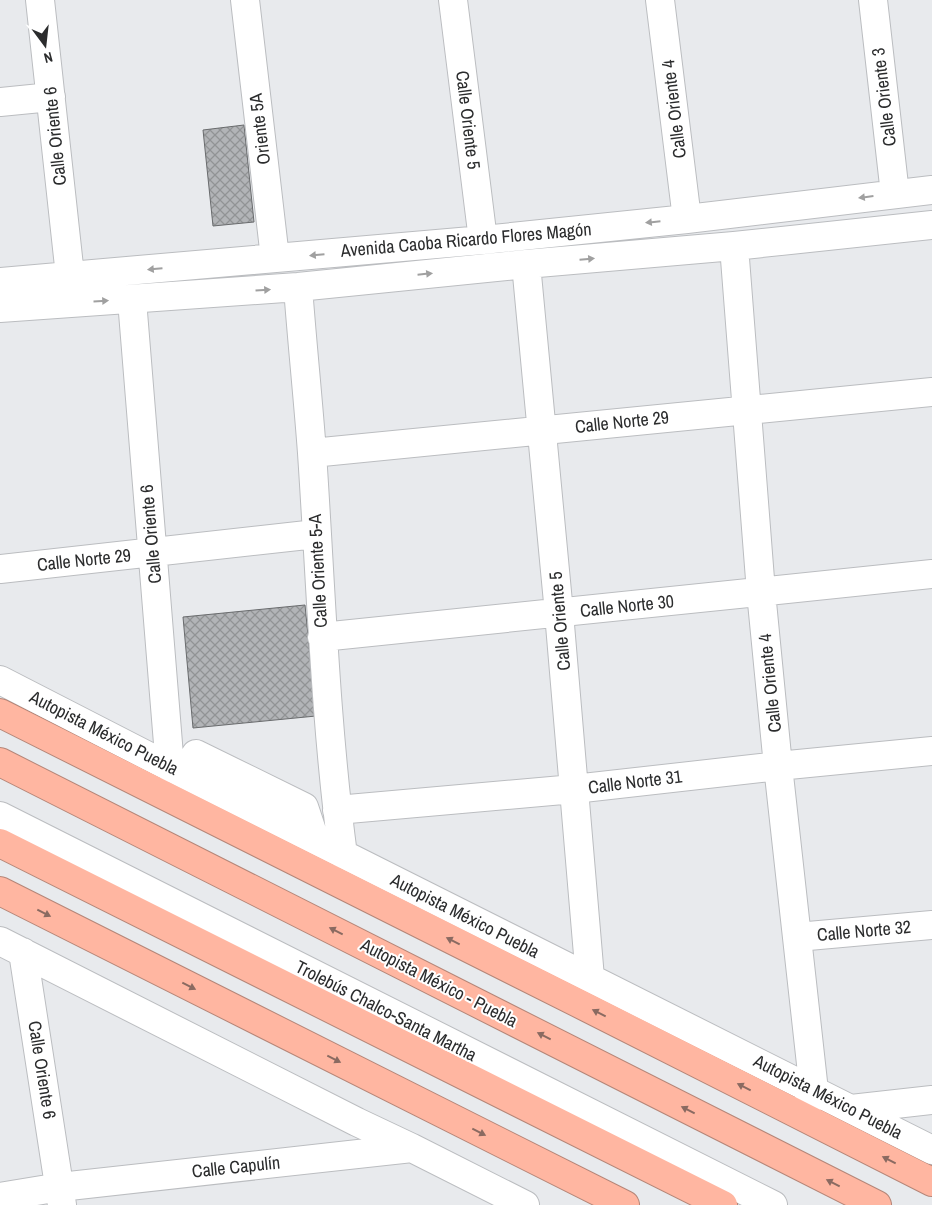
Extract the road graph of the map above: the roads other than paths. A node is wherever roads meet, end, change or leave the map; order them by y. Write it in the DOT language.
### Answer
graph roads {
  1 [pos="40,0"];
  2 [pos="246,0"];
  3 [pos="453,0"];
  4 [pos="660,0"];
  5 [pos="873,0"];
  6 [pos="51,97"];
  7 [pos="0,102"];
  8 [pos="932,190"];
  9 [pos="895,194"];
  10 [pos="687,219"];
  11 [pos="932,225"];
  12 [pos="483,240"];
  13 [pos="734,246"];
  14 [pos="275,258"];
  15 [pos="526,264"];
  16 [pos="71,276"];
  17 [pos="0,282"];
  18 [pos="298,287"];
  19 [pos="132,300"];
  20 [pos="73,303"];
  21 [pos="0,308"];
  22 [pos="932,392"];
  23 [pos="747,410"];
  24 [pos="542,430"];
  25 [pos="312,453"];
  26 [pos="316,534"];
  27 [pos="152,552"];
  28 [pos="0,570"];
  29 [pos="932,574"];
  30 [pos="762,592"];
  31 [pos="559,613"];
  32 [pos="322,638"];
  33 [pos="0,680"];
  34 [pos="0,713"];
  35 [pos="932,751"];
  36 [pos="0,762"];
  37 [pos="778,766"];
  38 [pos="177,771"];
  39 [pos="574,789"];
  40 [pos="337,810"];
  41 [pos="0,816"];
  42 [pos="0,832"];
  43 [pos="0,843"];
  44 [pos="343,855"];
  45 [pos="0,891"];
  46 [pos="932,925"];
  47 [pos="797,937"];
  48 [pos="12,946"];
  49 [pos="590,978"];
  50 [pos="814,1091"];
  51 [pos="932,1100"];
  52 [pos="851,1109"];
  53 [pos="802,1115"];
  54 [pos="412,1148"];
  55 [pos="932,1150"];
  56 [pos="932,1182"];
  57 [pos="61,1196"];
  58 [pos="0,1197"];
  59 [pos="525,1205"];
  60 [pos="625,1205"];
  61 [pos="723,1205"];
  62 [pos="744,1205"];
  63 [pos="773,1205"];
  64 [pos="877,1205"];
  1 -- 6 [label="street, Calle Oriente 6"];
  2 -- 14 [label="street, Oriente 5A"];
  3 -- 12 [label="street, Calle Oriente 5"];
  4 -- 10 [label="street, Calle Oriente 4"];
  5 -- 9 [label="street, Calle Oriente 3"];
  6 -- 7 [label="street"];
  6 -- 16 [label="street, Calle Oriente 6"];
  8 -- 9 [label="street, Avenida Caoba Ricardo Flores Magón"];
  9 -- 10 [label="street, Avenida Caoba Ricardo Flores Magón, one-way"];
  10 -- 12 [label="street, Avenida Caoba Ricardo Flores Magón, one-way"];
  11 -- 13 [label="street, Avenida Caoba Ricardo Flores Magón"];
  12 -- 14 [label="street, Avenida Caoba Ricardo Flores Magón, one-way"];
  15 -- 13 [label="street, Avenida Caoba Ricardo Flores Magón, one-way"];
  13 -- 23 [label="street, Calle Oriente 4"];
  14 -- 16 [label="street, Avenida Caoba Ricardo Flores Magón, one-way"];
  18 -- 15 [label="street, Avenida Caoba Ricardo Flores Magón, one-way"];
  15 -- 24 [label="street, Calle Oriente 5"];
  16 -- 17 [label="street, Avenida Caoba Ricardo Flores Magón"];
  16 -- 20 [label="street, Calle Oriente 6"];
  19 -- 18 [label="street, Avenida Caoba Ricardo Flores Magón, one-way"];
  18 -- 25 [label="street, Calle Oriente 5-A"];
  20 -- 19 [label="street, Avenida Caoba Ricardo Flores Magón, one-way"];
  19 -- 27 [label="street, Calle Oriente 6"];
  20 -- 21 [label="street, Avenida Caoba Ricardo Flores Magón"];
  22 -- 23 [label="street, Calle Norte 29"];
  23 -- 24 [label="street, Calle Norte 29"];
  23 -- 30 [label="street, Calle Oriente 4"];
  24 -- 25 [label="street, Calle Norte 29"];
  24 -- 31 [label="street, Calle Oriente 5"];
  25 -- 26 [label="street, Calle Oriente 5-A"];
  26 -- 27 [label="street, Calle Norte 29"];
  26 -- 32 [label="street, Calle Oriente 5-A"];
  27 -- 28 [label="street, Calle Norte 29"];
  27 -- 38 [label="street, Calle Oriente 6"];
  29 -- 30 [label="street, Calle Norte 30"];
  30 -- 31 [label="street, Calle Norte 30"];
  30 -- 37 [label="street, Calle Oriente 4"];
  31 -- 32 [label="street, Calle Norte 30"];
  31 -- 39 [label="street, Calle Oriente 5"];
  32 -- 40 [label="street, Calle Oriente 5-A"];
  33 -- 38 [label="street, Autopista México Puebla"];
  53 -- 34 [label="highway, Autopista México Puebla, one-way"];
  35 -- 37 [label="street, Calle Norte 31"];
  64 -- 36 [label="highway, Autopista México - Puebla, one-way"];
  37 -- 39 [label="street, Calle Norte 31"];
  37 -- 47 [label="street, Calle Oriente 4"];
  38 -- 44 [label="street, Autopista México Puebla"];
  39 -- 40 [label="street, Calle Norte 31"];
  39 -- 49 [label="street, Calle Oriente 5"];
  40 -- 44 [label="street, Calle Oriente 5-A"];
  41 -- 63 [label="street, Trolebús Chalco-Santa Martha"];
  42 -- 62 [label="street"];
  43 -- 61 [label="highway"];
  44 -- 49 [label="street, Autopista México Puebla"];
  45 -- 60 [label="highway, one-way"];
  46 -- 47 [label="street, Calle Norte 32"];
  47 -- 50 [label="street, Calle Oriente 4"];
  48 -- 54 [label="street"];
  48 -- 57 [label="street, Calle Oriente 6"];
  49 -- 50 [label="street, Autopista México Puebla"];
  50 -- 52 [label="street, Autopista México Puebla"];
  50 -- 53 [label="street"];
  51 -- 52 [label="street"];
  52 -- 55 [label="street, Autopista México Puebla"];
  56 -- 53 [label="highway, Autopista México Puebla, one-way"];
  54 -- 57 [label="street, Calle Capulín"];
  54 -- 59 [label="street"];
  57 -- 58 [label="street, Calle Capulín"];
}
